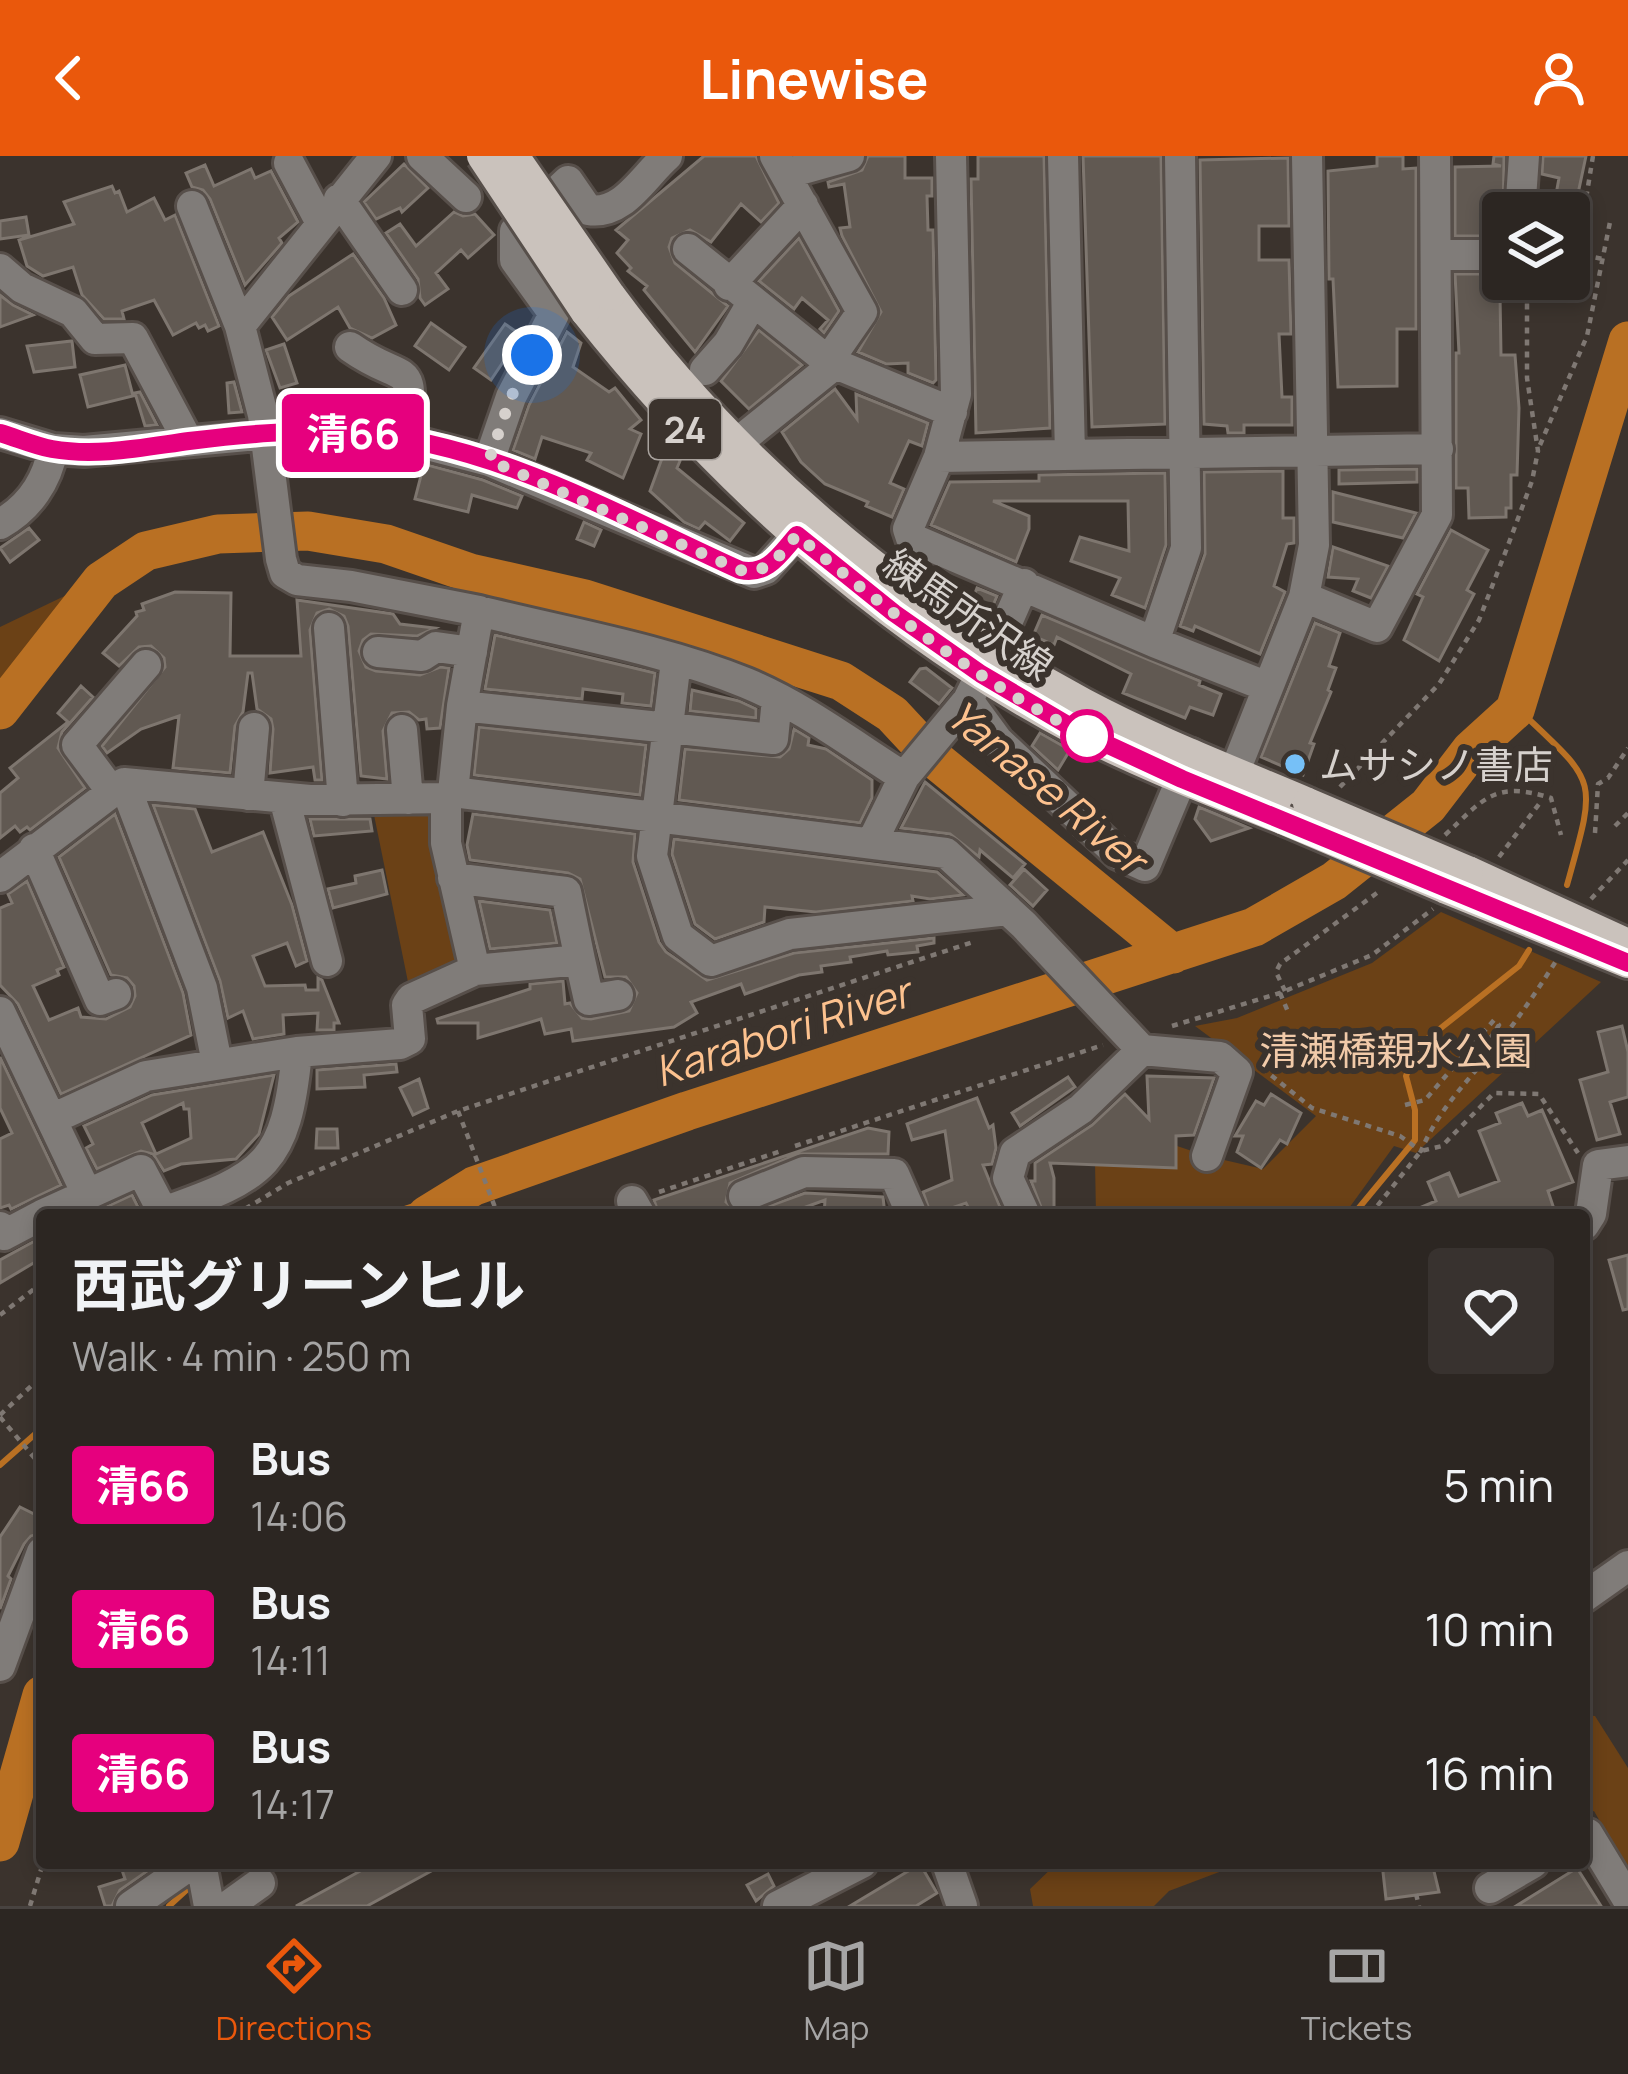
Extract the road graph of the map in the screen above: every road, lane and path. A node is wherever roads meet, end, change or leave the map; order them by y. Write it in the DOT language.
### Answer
graph roads {
  1 [pos="376,156"];
  2 [pos="422,156"];
  3 [pos="482,156"];
  4 [pos="514,156"];
  5 [pos="667,156"];
  6 [pos="850,156"];
  7 [pos="951,156"];
  8 [pos="1063,156"];
  9 [pos="1180,156"];
  10 [pos="1307,156"];
  11 [pos="1435,156"];
  12 [pos="1523,156"];
  13 [pos="1594,156"];
  14 [pos="289,163"];
  15 [pos="780,165"];
  16 [pos="1521,192"];
  17 [pos="1587,192"];
  18 [pos="553,195"];
  19 [pos="466,197"];
  20 [pos="192,206"];
  21 [pos="803,206"];
  22 [pos="330,211"];
  23 [pos="1610,222"];
  24 [pos="515,231"];
  25 [pos="688,249"];
  26 [pos="1482,254"];
  27 [pos="1436,255"];
  28 [pos="1590,256"];
  29 [pos="1603,259"];
  30 [pos="0,269"];
  31 [pos="402,290"];
  32 [pos="741,294"];
  33 [pos="1527,300"];
  34 [pos="598,303"];
  35 [pos="240,326"];
  36 [pos="350,347"];
  37 [pos="832,362"];
  38 [pos="705,370"];
  39 [pos="952,412"];
  40 [pos="266,432"];
  41 [pos="0,433"];
  42 [pos="406,440"];
  43 [pos="188,441"];
  44 [pos="737,442"];
  45 [pos="53,449"];
  46 [pos="1438,449"];
  47 [pos="1312,450"];
  48 [pos="1538,451"];
  49 [pos="1186,453"];
  50 [pos="1070,455"];
  51 [pos="939,457"];
  52 [pos="489,460"];
  53 [pos="0,524"];
  54 [pos="806,525"];
  55 [pos="1024,584"];
  56 [pos="1304,597"];
  57 [pos="479,611"];
  58 [pos="329,628"];
  59 [pos="1154,642"];
  60 [pos="378,652"];
  61 [pos="472,652"];
  62 [pos="676,661"];
  63 [pos="146,665"];
  64 [pos="974,685"];
  65 [pos="1268,687"];
  66 [pos="777,699"];
  67 [pos="462,706"];
  68 [pos="254,728"];
  69 [pos="668,728"];
  70 [pos="402,730"];
  71 [pos="1628,748"];
  72 [pos="1187,767"];
  73 [pos="909,772"];
  74 [pos="1229,784"];
  75 [pos="118,787"];
  76 [pos="248,795"];
  77 [pos="449,795"];
  78 [pos="284,798"];
  79 [pos="408,799"];
  80 [pos="343,801"];
  81 [pos="1539,804"];
  82 [pos="1308,805"];
  83 [pos="1628,813"];
  84 [pos="657,816"];
  85 [pos="1615,826"];
  86 [pos="1594,833"];
  87 [pos="872,842"];
  88 [pos="34,849"];
  89 [pos="1628,860"];
  90 [pos="0,878"];
  91 [pos="453,878"];
  92 [pos="1462,881"];
  93 [pos="1587,903"];
  94 [pos="1020,921"];
  95 [pos="1628,944"];
  96 [pos="1559,957"];
  97 [pos="580,960"];
  98 [pos="326,961"];
  99 [pos="1628,963"];
  100 [pos="475,970"];
  101 [pos="1276,972"];
  102 [pos="1282,992"];
  103 [pos="116,994"];
  104 [pos="618,995"];
  105 [pos="0,1012"];
  106 [pos="1289,1014"];
  107 [pos="1134,1039"];
  108 [pos="298,1052"];
  109 [pos="217,1064"];
  110 [pos="1257,1064"];
  111 [pos="1468,1075"];
  112 [pos="1405,1105"];
  113 [pos="460,1114"];
  114 [pos="52,1119"];
  115 [pos="1421,1151"];
  116 [pos="1208,1156"];
  117 [pos="1613,1162"];
  118 [pos="752,1182"];
  119 [pos="86,1192"];
  120 [pos="636,1208"];
  121 [pos="53,1209"];
  122 [pos="161,1209"];
  123 [pos="172,1209"];
  124 [pos="245,1209"];
  125 [pos="496,1209"];
  126 [pos="909,1209"];
  127 [pos="1022,1209"];
  128 [pos="1375,1209"];
  129 [pos="1590,1217"];
  130 [pos="36,1218"];
  131 [pos="0,1227"];
  132 [pos="36,1287"];
  133 [pos="0,1315"];
  134 [pos="36,1382"];
  135 [pos="1,1418"];
  136 [pos="36,1459"];
  137 [pos="1628,1566"];
  138 [pos="36,1568"];
  139 [pos="1590,1594"];
  140 [pos="0,1666"];
  141 [pos="1590,1837"];
  142 [pos="42,1869"];
  143 [pos="850,1869"];
  144 [pos="949,1869"];
  145 [pos="1522,1869"];
  146 [pos="202,1876"];
  147 [pos="260,1883"];
  148 [pos="1490,1888"];
  149 [pos="1416,1894"];
  150 [pos="1628,1900"];
  151 [pos="30,1906"];
  152 [pos="131,1906"];
  153 [pos="228,1906"];
  154 [pos="778,1906"];
  155 [pos="962,1906"];
  156 [pos="1419,1906"];
  1 -- 22 [label="street"];
  2 -- 19 [label="street"];
  3 -- 34 [label="main road, 練馬所沢線 / 24, bridge"];
  4 -- 34 [label="main road, 練馬所沢線 / 24, bridge"];
  5 -- 18 [label="street"];
  6 -- 15 [label="street"];
  7 -- 39 [label="street"];
  8 -- 50 [label="street"];
  9 -- 49 [label="street"];
  10 -- 47 [label="street"];
  11 -- 27 [label="street"];
  12 -- 16 [label="street"];
  13 -- 17 [label="path"];
  14 -- 22 [label="street"];
  15 -- 21 [label="street"];
  20 -- 35 [label="street"];
  21 -- 32 [label="street"];
  21 -- 37 [label="street"];
  22 -- 31 [label="street"];
  22 -- 35 [label="street"];
  23 -- 29 [label="path"];
  24 -- 52 [label="street"];
  25 -- 32 [label="street"];
  26 -- 27 [label="street"];
  27 -- 46 [label="street"];
  28 -- 29 [label="path"];
  29 -- 48 [label="path"];
  30 -- 43 [label="street"];
  32 -- 37 [label="street"];
  32 -- 38 [label="street"];
  33 -- 48 [label="path"];
  34 -- 44 [label="main road, 練馬所沢線 / 24"];
  34 -- 54 [label="main road, 練馬所沢線 / 24"];
  35 -- 40 [label="street"];
  36 -- 42 [label="street"];
  37 -- 39 [label="street"];
  37 -- 44 [label="street"];
  39 -- 51 [label="street"];
  40 -- 42 [label="street"];
  40 -- 43 [label="street"];
  40 -- 57 [label="street"];
  41 -- 45 [label="street"];
  42 -- 52 [label="street"];
  43 -- 45 [label="street"];
  44 -- 54 [label="main road, 練馬所沢線 / 24"];
  45 -- 53 [label="street"];
  46 -- 47 [label="street"];
  46 -- 56 [label="street"];
  47 -- 49 [label="street"];
  47 -- 56 [label="street"];
  48 -- 82 [label="path"];
  49 -- 50 [label="street"];
  49 -- 59 [label="street"];
  50 -- 51 [label="street"];
  51 -- 55 [label="street"];
  52 -- 54 [label="street"];
  54 -- 64 [label="main road, 練馬所沢線 / 24"];
  55 -- 59 [label="street"];
  55 -- 64 [label="street"];
  56 -- 65 [label="street"];
  57 -- 61 [label="street"];
  57 -- 62 [label="street"];
  58 -- 80 [label="street"];
  59 -- 65 [label="street"];
  60 -- 61 [label="street"];
  61 -- 67 [label="street"];
  62 -- 66 [label="street"];
  62 -- 69 [label="street"];
  63 -- 75 [label="street"];
  64 -- 72 [label="main road, 練馬所沢線 / 24"];
  64 -- 72 [label="street"];
  64 -- 73 [label="street"];
  65 -- 74 [label="street"];
  66 -- 69 [label="street"];
  66 -- 73 [label="street"];
  67 -- 69 [label="street"];
  67 -- 77 [label="street"];
  68 -- 76 [label="street"];
  69 -- 84 [label="street"];
  70 -- 79 [label="street"];
  71 -- 86 [label="path"];
  72 -- 74 [label="main road, 練馬所沢線 / 24"];
  73 -- 87 [label="street"];
  74 -- 82 [label="main road, 練馬所沢線 / 24"];
  75 -- 76 [label="street"];
  75 -- 88 [label="street"];
  75 -- 109 [label="street"];
  76 -- 78 [label="street"];
  77 -- 79 [label="street"];
  77 -- 84 [label="street"];
  77 -- 91 [label="street"];
  78 -- 80 [label="street"];
  78 -- 98 [label="street"];
  79 -- 80 [label="street"];
  81 -- 92 [label="path"];
  82 -- 92 [label="main road, 練馬所沢線 / 24, bridge"];
  83 -- 85 [label="path"];
  84 -- 87 [label="street"];
  84 -- 94 [label="street"];
  87 -- 94 [label="street"];
  88 -- 90 [label="street"];
  88 -- 103 [label="street"];
  89 -- 93 [label="path"];
  91 -- 97 [label="street"];
  91 -- 100 [label="street"];
  92 -- 95 [label="main road, 練馬所沢線 / 24"];
  92 -- 99 [label="main road, 練馬所沢線 / 24"];
  92 -- 102 [label="path"];
  94 -- 107 [label="street"];
  94 -- 113 [label="path"];
  96 -- 111 [label="path"];
  97 -- 100 [label="street"];
  97 -- 104 [label="street"];
  100 -- 108 [label="street"];
  101 -- 102 [label="path"];
  102 -- 106 [label="path"];
  102 -- 107 [label="path"];
  105 -- 114 [label="street"];
  107 -- 116 [label="street"];
  107 -- 118 [label="path"];
  107 -- 127 [label="street"];
  108 -- 109 [label="street"];
  108 -- 123 [label="street"];
  109 -- 114 [label="street"];
  110 -- 115 [label="path"];
  111 -- 112 [label="path"];
  111 -- 115 [label="path"];
  113 -- 124 [label="path"];
  113 -- 125 [label="path"];
  114 -- 119 [label="street"];
  115 -- 117 [label="path"];
  115 -- 128 [label="path"];
  117 -- 129 [label="street"];
  118 -- 120 [label="path"];
  118 -- 126 [label="street"];
  119 -- 121 [label="street"];
  119 -- 122 [label="street"];
  130 -- 131 [label="street"];
  132 -- 133 [label="path"];
  134 -- 135 [label="path"];
  135 -- 136 [label="path"];
  137 -- 139 [label="street"];
  138 -- 140 [label="street"];
  141 -- 150 [label="street"];
  142 -- 151 [label="path"];
  143 -- 154 [label="street"];
  144 -- 155 [label="street"];
  145 -- 148 [label="street"];
  146 -- 152 [label="street"];
  147 -- 153 [label="street"];
  149 -- 156 [label="path"];
}
